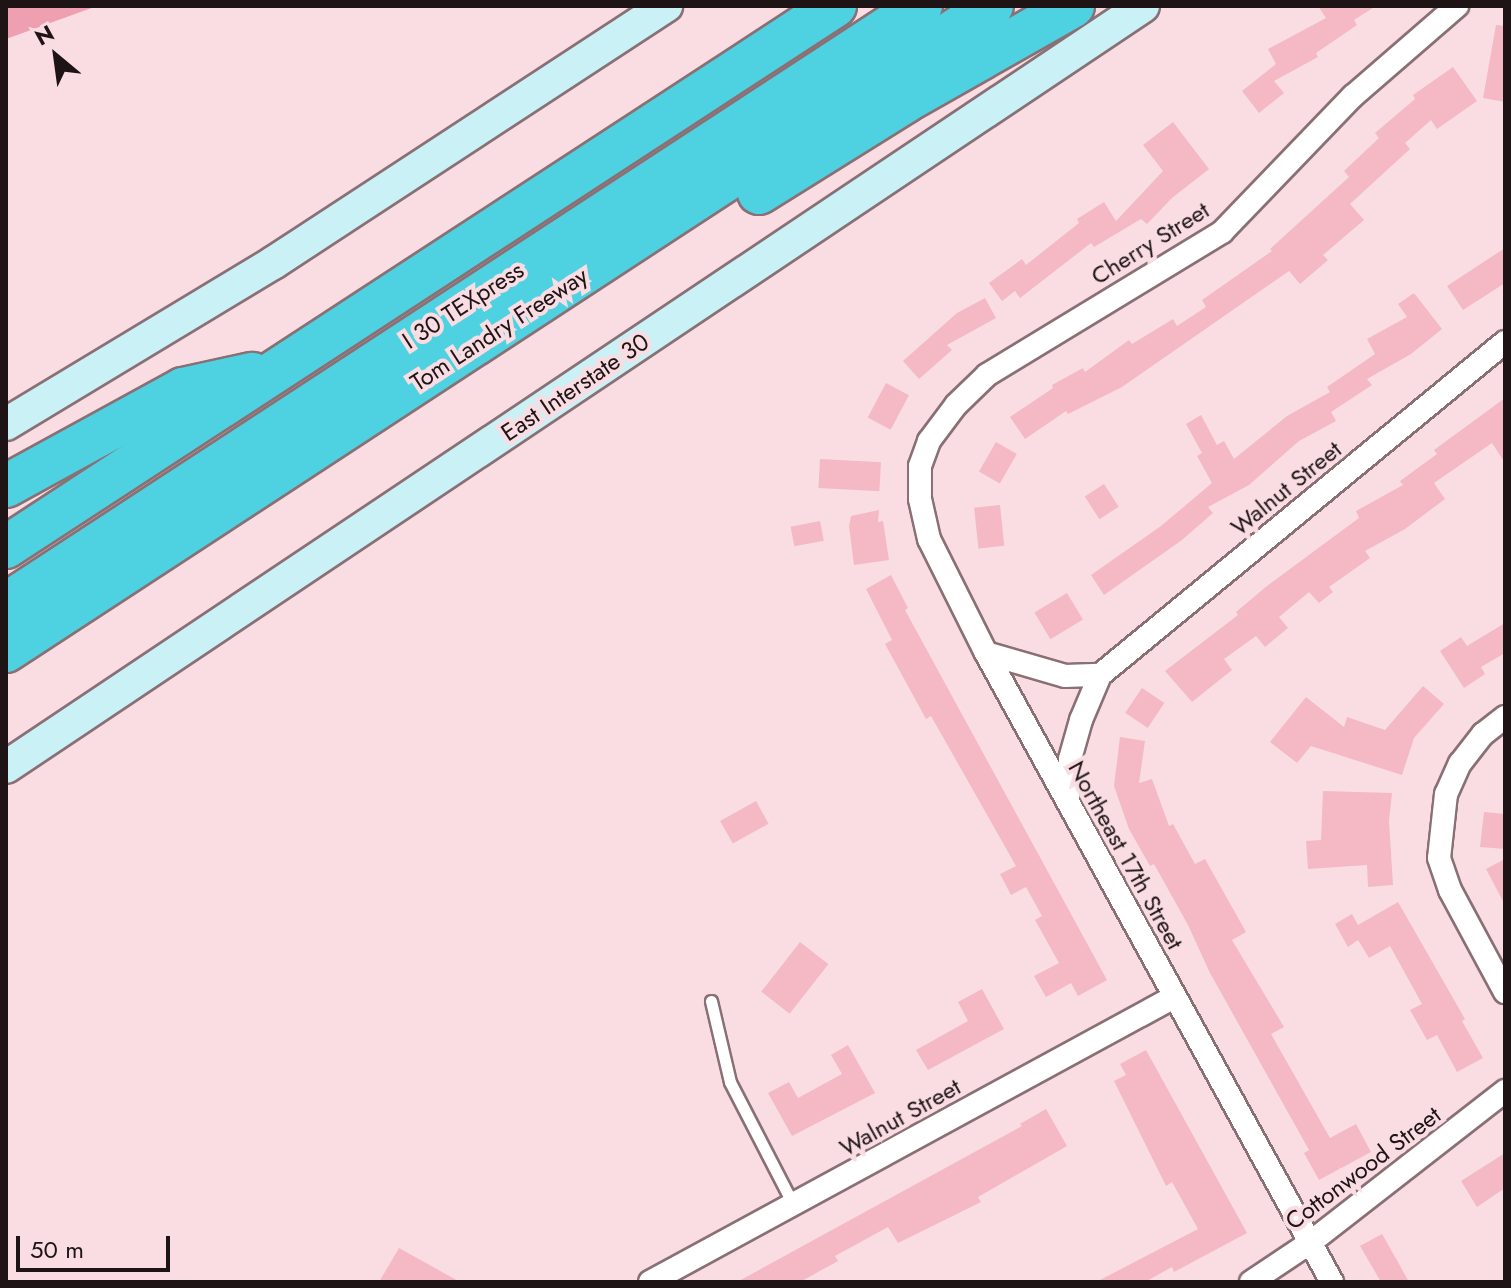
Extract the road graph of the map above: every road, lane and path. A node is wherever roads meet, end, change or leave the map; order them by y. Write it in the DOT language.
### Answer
graph roads {
  1 [pos="666,6"];
  2 [pos="835,6"];
  3 [pos="921,6"];
  4 [pos="992,6"];
  5 [pos="1073,6"];
  6 [pos="1143,6"];
  7 [pos="1457,6"];
  8 [pos="511,322"];
  9 [pos="1505,342"];
  10 [pos="277,368"];
  11 [pos="6,424"];
  12 [pos="929,441"];
  13 [pos="6,486"];
  14 [pos="6,547"];
  15 [pos="6,604"];
  16 [pos="6,651"];
  17 [pos="986,653"];
  18 [pos="1100,675"];
  19 [pos="1505,717"];
  20 [pos="6,767"];
  21 [pos="1068,801"];
  22 [pos="1505,992"];
  23 [pos="1174,997"];
  24 [pos="711,1001"];
  25 [pos="1505,1091"];
  26 [pos="793,1204"];
  27 [pos="1311,1242"];
  28 [pos="650,1282"];
  29 [pos="1251,1282"];
  30 [pos="1332,1282"];
  1 -- 11 [label="main road"];
  2 -- 10 [label="highway"];
  3 -- 15 [label="highway, I 30 TEXpress"];
  4 -- 8 [label="highway, Tom Landry Freeway"];
  5 -- 8 [label="highway"];
  6 -- 20 [label="main road, East Interstate 30"];
  7 -- 12 [label="street, Cherry Street"];
  8 -- 16 [label="highway, Tom Landry Freeway"];
  9 -- 18 [label="street, Walnut Street"];
  10 -- 13 [label="highway"];
  10 -- 14 [label="highway"];
  12 -- 17 [label="street, Northeast 17th Street"];
  17 -- 18 [label="street"];
  17 -- 21 [label="street, Northeast 17th Street"];
  18 -- 21 [label="street, Walnut Street"];
  19 -- 22 [label="street"];
  21 -- 23 [label="street, Northeast 17th Street"];
  23 -- 26 [label="street, Walnut Street"];
  23 -- 27 [label="street, Northeast 17th Street"];
  24 -- 26 [label="lane"];
  25 -- 27 [label="street, Cottonwood Street"];
  26 -- 28 [label="street, Walnut Street"];
  27 -- 29 [label="street, Cottonwood Street"];
  27 -- 30 [label="street, Northeast 17th Street"];
}
